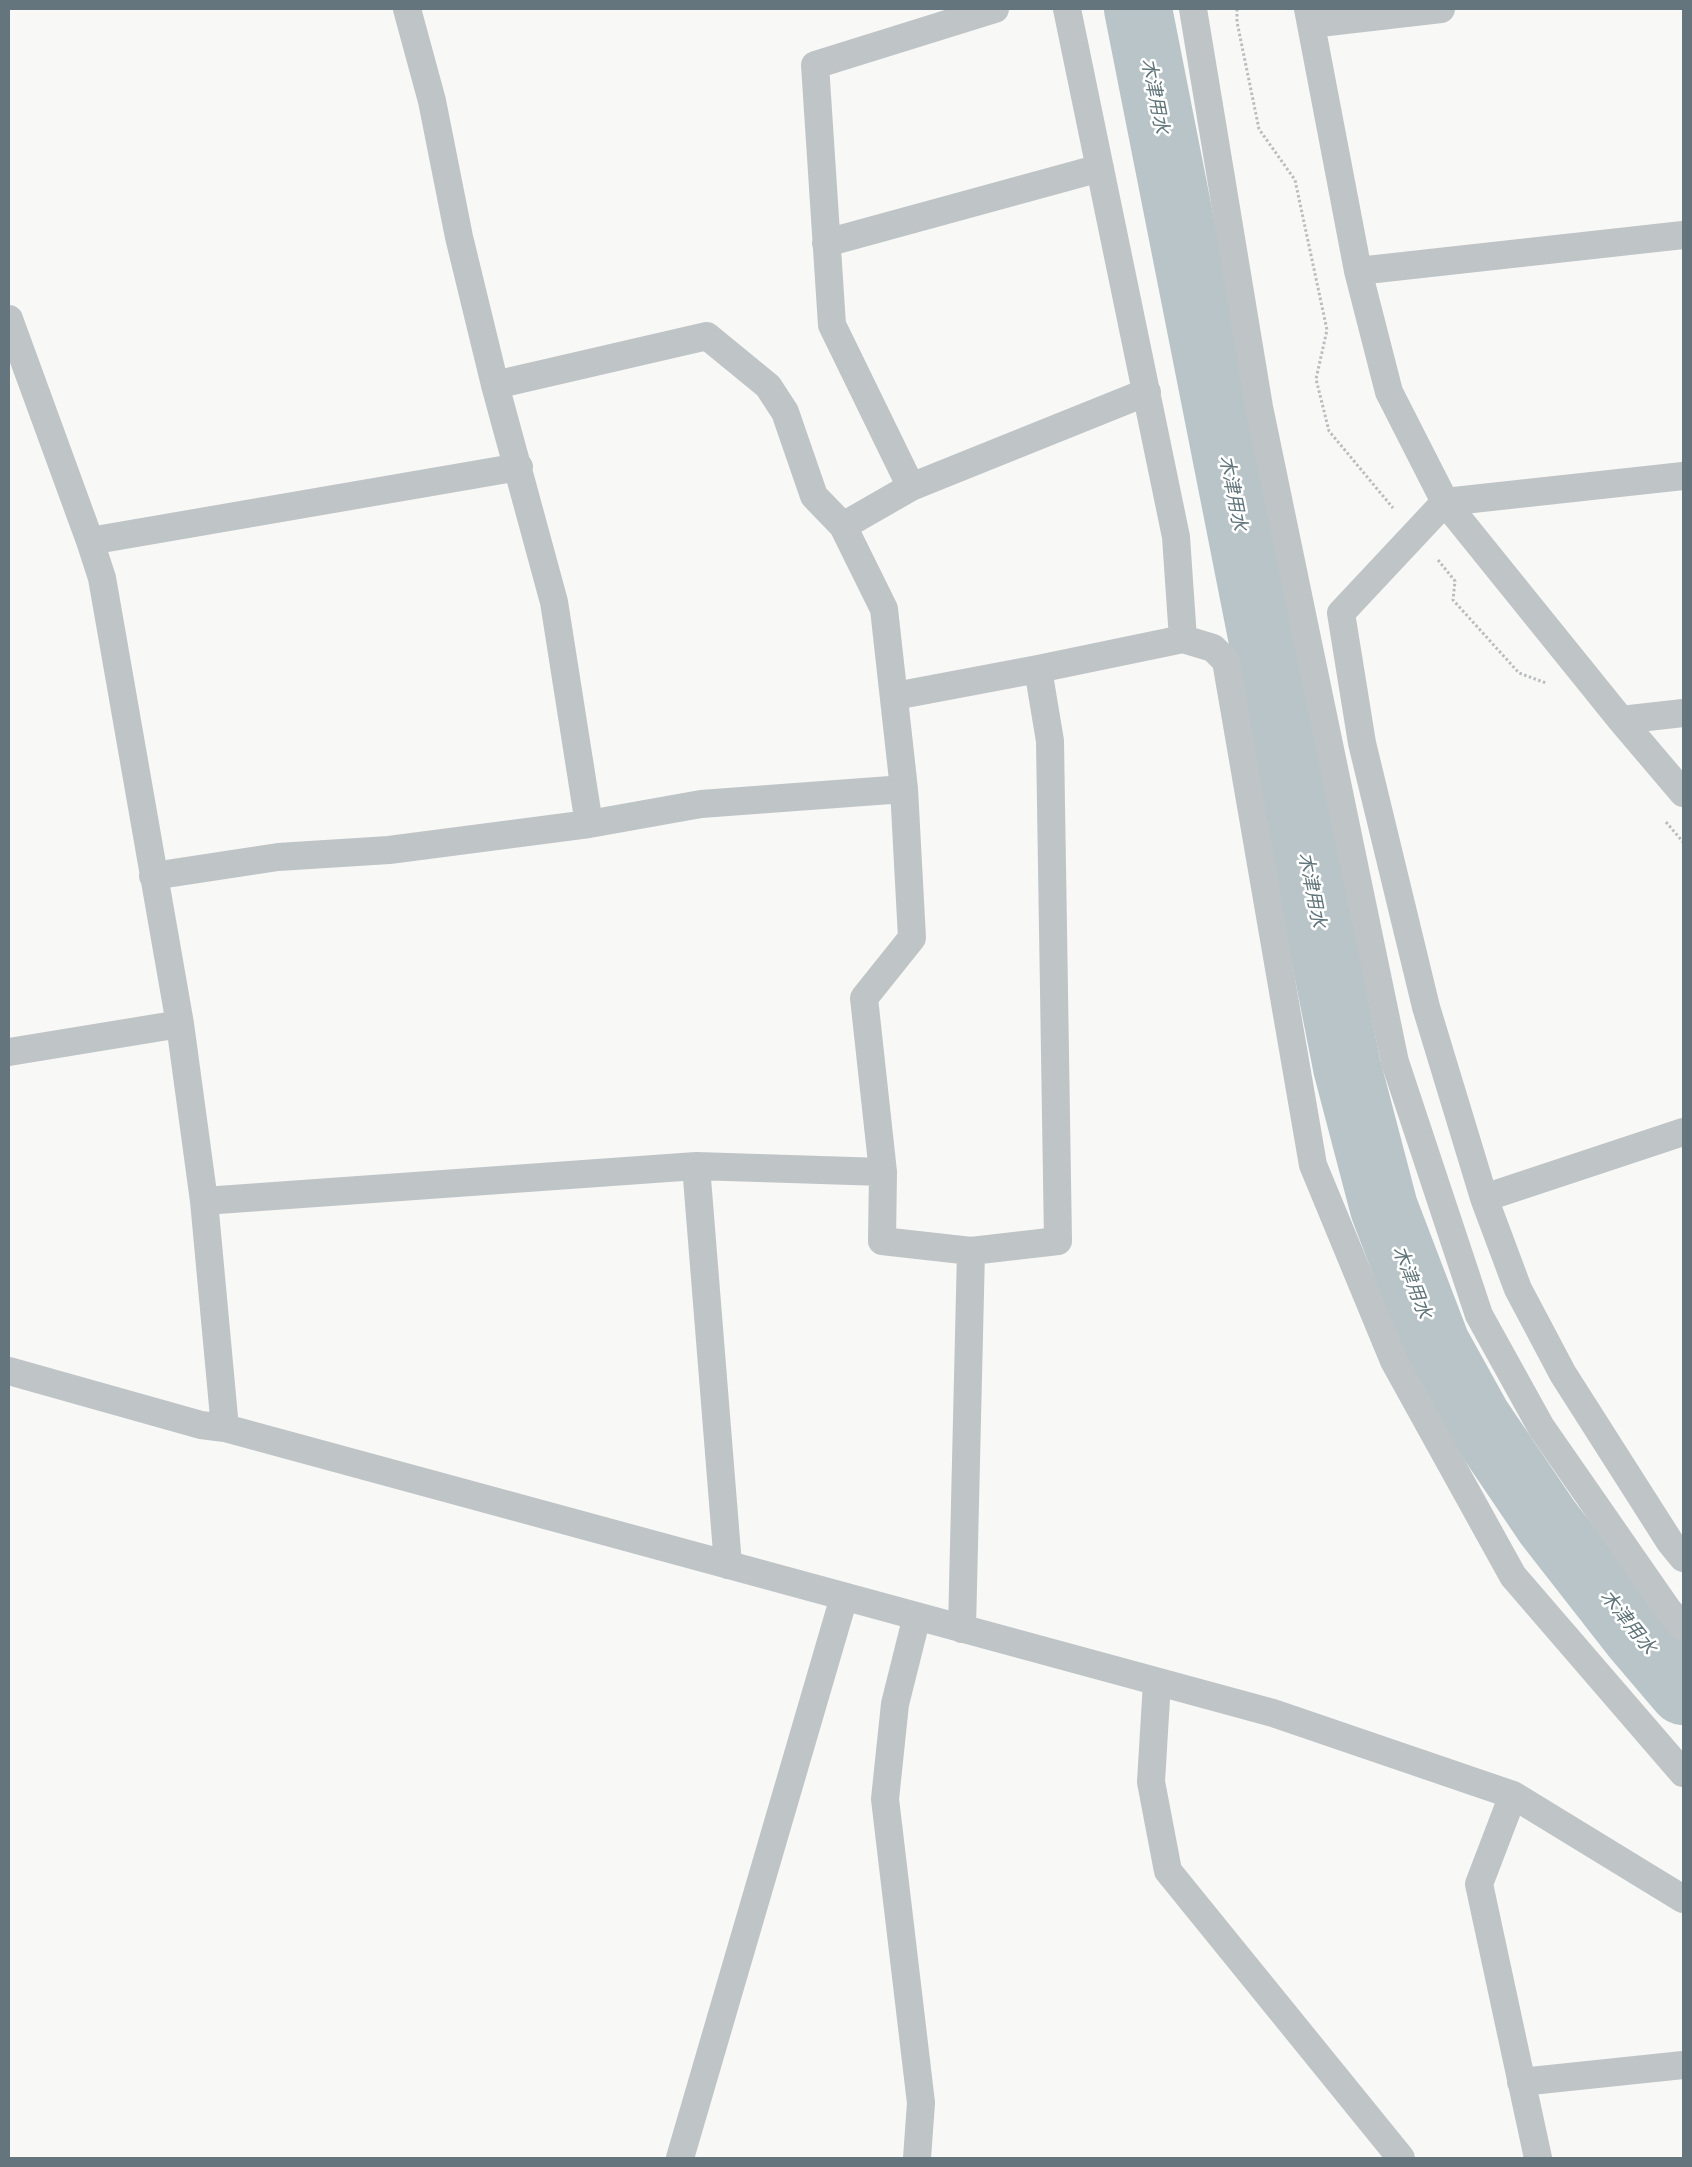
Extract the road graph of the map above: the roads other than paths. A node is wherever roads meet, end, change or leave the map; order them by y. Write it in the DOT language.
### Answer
graph roads {
  1 [pos="407,9"];
  2 [pos="995,9"];
  3 [pos="1067,9"];
  4 [pos="1193,9"];
  5 [pos="1441,9"];
  6 [pos="1310,16"];
  7 [pos="1100,168"];
  8 [pos="1683,235"];
  9 [pos="826,243"];
  10 [pos="1358,271"];
  11 [pos="9,320"];
  12 [pos="495,385"];
  13 [pos="1146,392"];
  14 [pos="519,467"];
  15 [pos="1683,476"];
  16 [pos="911,487"];
  17 [pos="1445,502"];
  18 [pos="843,526"];
  19 [pos="90,541"];
  20 [pos="1183,639"];
  21 [pos="1038,669"];
  22 [pos="895,696"];
  23 [pos="1683,713"];
  24 [pos="1621,720"];
  25 [pos="904,788"];
  26 [pos="1683,794"];
  27 [pos="589,824"];
  28 [pos="153,876"];
  29 [pos="180,1024"];
  30 [pos="9,1052"];
  31 [pos="1683,1132"];
  32 [pos="696,1166"];
  33 [pos="883,1172"];
  34 [pos="1484,1198"];
  35 [pos="204,1201"];
  36 [pos="972,1251"];
  37 [pos="9,1371"];
  38 [pos="225,1428"];
  39 [pos="1683,1558"];
  40 [pos="728,1565"];
  41 [pos="844,1597"];
  42 [pos="917,1616"];
  43 [pos="1683,1627"];
  44 [pos="962,1629"];
  45 [pos="1157,1682"];
  46 [pos="1683,1773"];
  47 [pos="1513,1795"];
  48 [pos="1683,1898"];
  49 [pos="1683,2065"];
  50 [pos="1521,2082"];
  51 [pos="680,2158"];
  52 [pos="917,2158"];
  53 [pos="1401,2158"];
  54 [pos="1538,2158"];
  1 -- 12 [label="street"];
  2 -- 9 [label="street"];
  3 -- 7 [label="street"];
  4 -- 43 [label="street"];
  5 -- 6 [label="street"];
  6 -- 10 [label="street"];
  7 -- 9 [label="street"];
  7 -- 13 [label="street"];
  8 -- 10 [label="street"];
  9 -- 16 [label="street"];
  10 -- 17 [label="street"];
  11 -- 19 [label="street"];
  12 -- 14 [label="street"];
  12 -- 18 [label="street"];
  13 -- 16 [label="street"];
  13 -- 20 [label="street"];
  14 -- 19 [label="street"];
  14 -- 27 [label="street"];
  15 -- 17 [label="street"];
  16 -- 18 [label="street"];
  17 -- 24 [label="street"];
  17 -- 34 [label="street"];
  18 -- 22 [label="street"];
  19 -- 28 [label="street"];
  20 -- 21 [label="street"];
  20 -- 46 [label="street"];
  21 -- 22 [label="street"];
  21 -- 36 [label="street"];
  22 -- 25 [label="street"];
  23 -- 24 [label="street"];
  24 -- 26 [label="street"];
  25 -- 27 [label="street"];
  25 -- 33 [label="street"];
  27 -- 28 [label="street"];
  28 -- 29 [label="street"];
  29 -- 30 [label="street"];
  29 -- 35 [label="street"];
  31 -- 34 [label="street"];
  32 -- 33 [label="street"];
  32 -- 35 [label="street"];
  32 -- 40 [label="street"];
  33 -- 36 [label="street"];
  34 -- 39 [label="street"];
  35 -- 38 [label="street"];
  36 -- 44 [label="street"];
  37 -- 38 [label="street"];
  38 -- 40 [label="street"];
  40 -- 41 [label="street"];
  41 -- 42 [label="street"];
  41 -- 51 [label="street"];
  42 -- 44 [label="street"];
  42 -- 52 [label="street"];
  44 -- 45 [label="street"];
  45 -- 47 [label="street"];
  45 -- 53 [label="street"];
  47 -- 48 [label="street"];
  47 -- 50 [label="street"];
  49 -- 50 [label="street"];
  50 -- 54 [label="street"];
}
